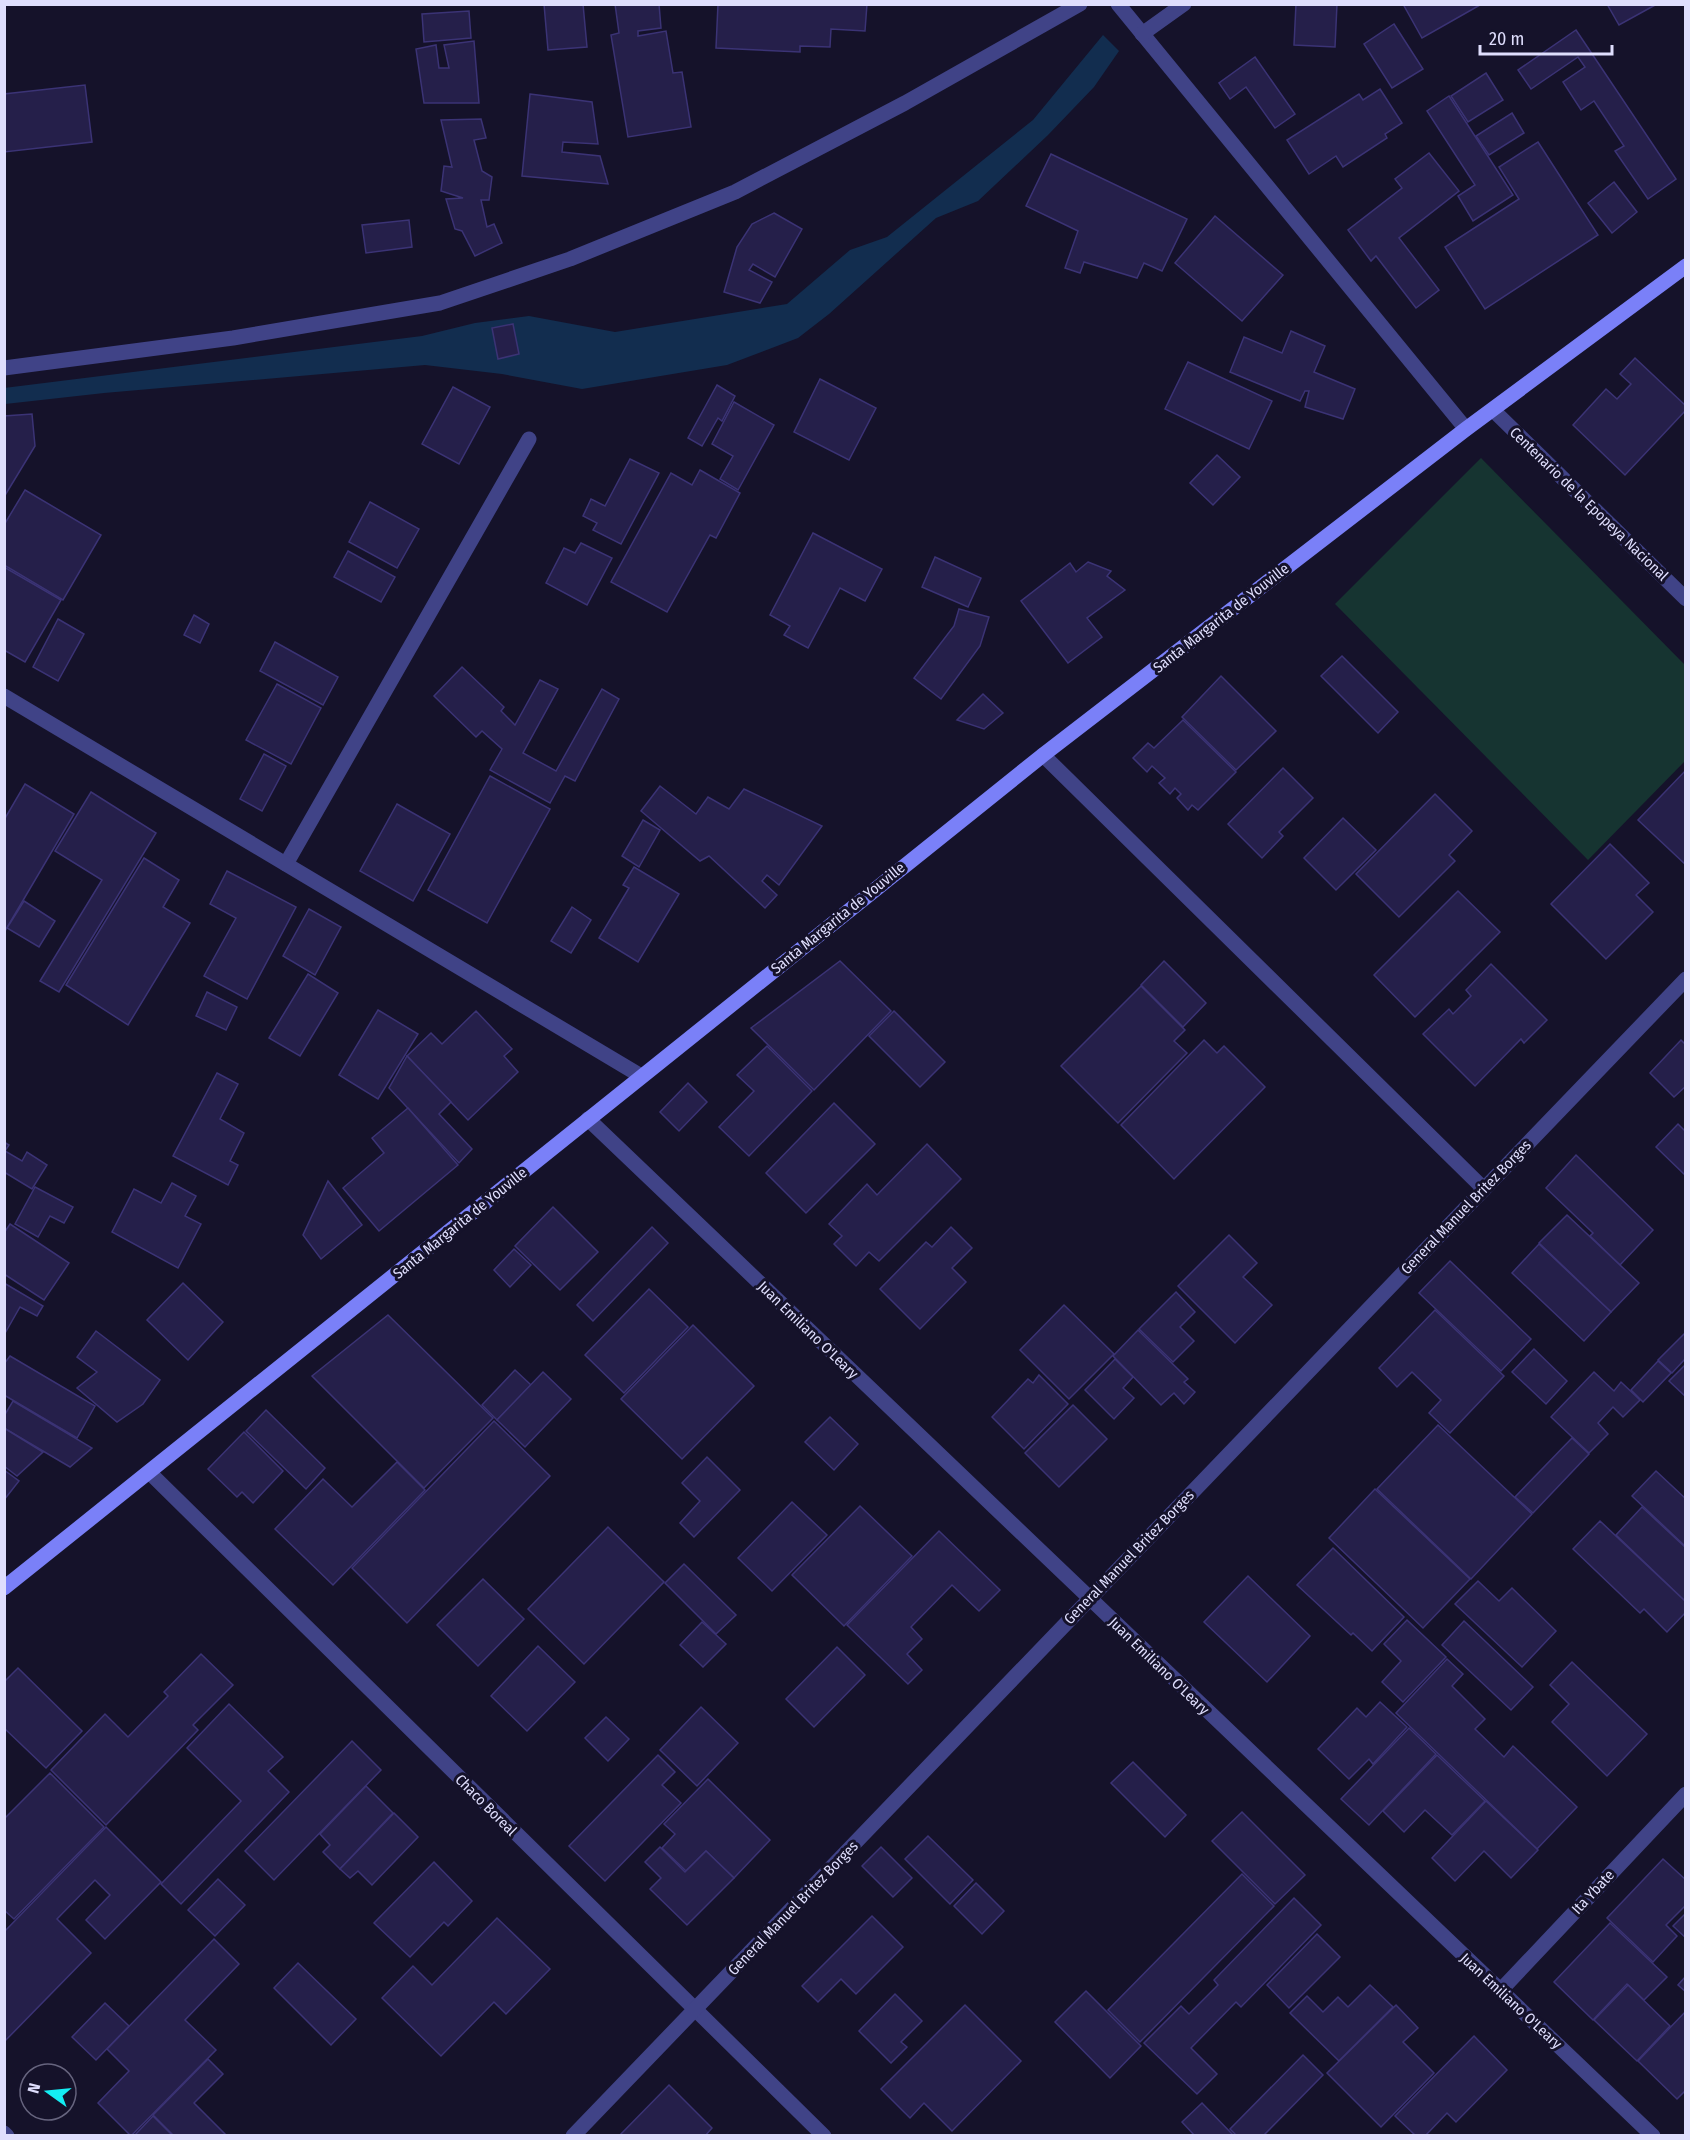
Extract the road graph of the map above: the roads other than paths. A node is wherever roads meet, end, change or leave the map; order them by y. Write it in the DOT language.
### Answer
graph roads {
  1 [pos="1080,4"];
  2 [pos="1118,4"];
  3 [pos="1184,4"];
  4 [pos="1142,34"];
  5 [pos="1686,266"];
  6 [pos="4,368"];
  7 [pos="1493,411"];
  8 [pos="1466,429"];
  9 [pos="529,439"];
  10 [pos="1686,598"];
  11 [pos="4,696"];
  12 [pos="1043,755"];
  13 [pos="286,864"];
  14 [pos="1686,979"];
  15 [pos="641,1076"];
  16 [pos="588,1119"];
  17 [pos="1484,1189"];
  18 [pos="150,1473"];
  19 [pos="4,1588"];
  20 [pos="1089,1600"];
  21 [pos="1686,1794"];
  22 [pos="1500,1991"];
  23 [pos="694,2010"];
  24 [pos="573,2136"];
  25 [pos="824,2136"];
  26 [pos="1653,2136"];
  1 -- 6 [label="street"];
  2 -- 4 [label="street"];
  3 -- 4 [label="street"];
  4 -- 8 [label="street"];
  5 -- 7 [label="main road, Santa Margarita de Youville"];
  7 -- 8 [label="main road, Santa Margarita de Youville"];
  7 -- 10 [label="street, Centenario de la Epopeya Nacional"];
  8 -- 12 [label="main road, Santa Margarita de Youville"];
  9 -- 13 [label="street"];
  11 -- 13 [label="street"];
  12 -- 15 [label="main road, Santa Margarita de Youville"];
  12 -- 17 [label="street"];
  13 -- 15 [label="street"];
  14 -- 17 [label="street, General Manuel Britez Borges"];
  15 -- 16 [label="main road, Santa Margarita de Youville"];
  16 -- 18 [label="main road, Santa Margarita de Youville"];
  16 -- 20 [label="street, Juan Emiliano O'Leary"];
  17 -- 20 [label="street, General Manuel Britez Borges"];
  18 -- 19 [label="main road, Santa Margarita de Youville"];
  18 -- 23 [label="street, Chaco Boreal"];
  20 -- 22 [label="street, Juan Emiliano O'Leary"];
  20 -- 23 [label="street, General Manuel Britez Borges"];
  21 -- 22 [label="street, Ita Ybate"];
  22 -- 26 [label="street, Juan Emiliano O'Leary"];
  23 -- 24 [label="street, General Manuel Britez Borges"];
  23 -- 25 [label="street, Chaco Boreal"];
}
